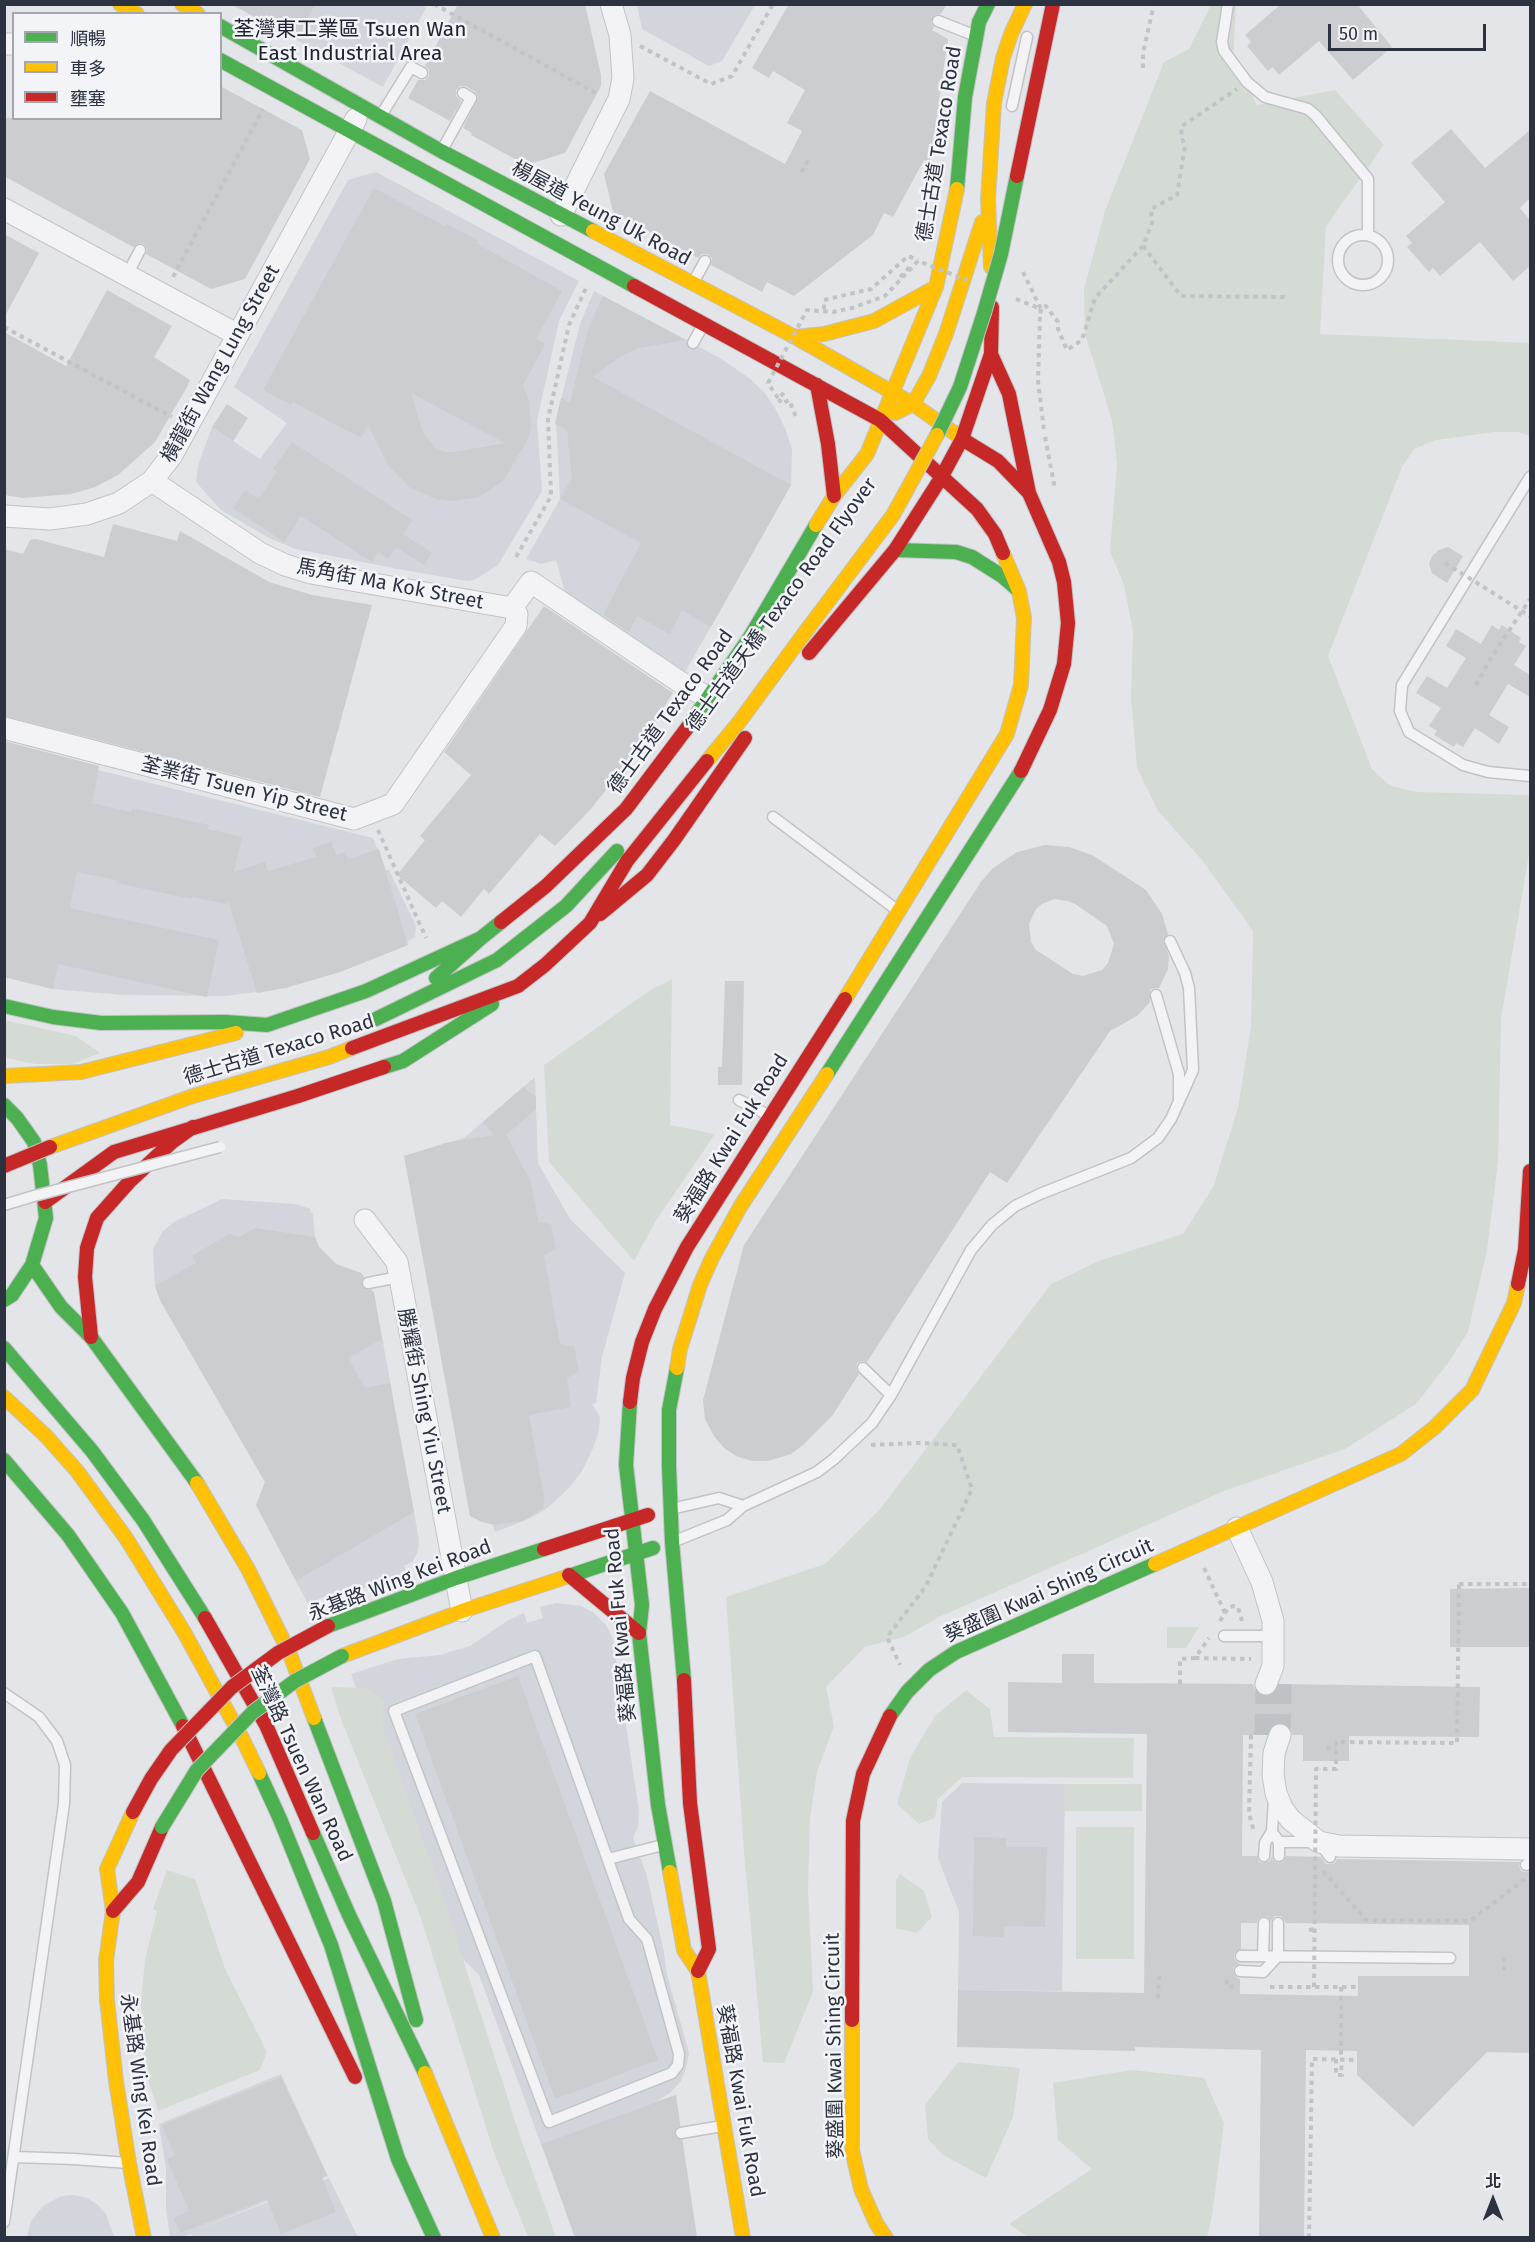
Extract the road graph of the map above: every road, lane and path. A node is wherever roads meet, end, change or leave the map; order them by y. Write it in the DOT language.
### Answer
graph roads {
  1 [pos="182,4"];
  2 [pos="434,4"];
  3 [pos="611,4"];
  4 [pos="773,4"];
  5 [pos="988,4"];
  6 [pos="1025,4"];
  7 [pos="1053,4"];
  8 [pos="1154,4"];
  9 [pos="1228,4"];
  10 [pos="195,12"];
  11 [pos="938,21"];
  12 [pos="222,27"];
  13 [pos="1030,32"];
  14 [pos="977,36"];
  15 [pos="637,44"];
  16 [pos="1003,58"];
  17 [pos="222,61"];
  18 [pos="1022,63"];
  19 [pos="1143,68"];
  20 [pos="422,73"];
  21 [pos="1247,82"];
  22 [pos="463,93"];
  23 [pos="602,96"];
  24 [pos="267,103"];
  25 [pos="1012,106"];
  26 [pos="371,112"];
  27 [pos="1014,121"];
  28 [pos="350,131"];
  29 [pos="441,151"];
  30 [pos="810,157"];
  31 [pos="1004,168"];
  32 [pos="801,172"];
  33 [pos="988,200"];
  34 [pos="4,209"];
  35 [pos="561,215"];
  36 [pos="1368,235"];
  37 [pos="1143,246"];
  38 [pos="140,250"];
  39 [pos="705,261"];
  40 [pos="918,261"];
  41 [pos="1018,262"];
  42 [pos="127,275"];
  43 [pos="171,280"];
  44 [pos="589,280"];
  45 [pos="692,284"];
  46 [pos="936,287"];
  47 [pos="974,289"];
  48 [pos="1007,296"];
  49 [pos="1287,297"];
  50 [pos="824,300"];
  51 [pos="1041,309"];
  52 [pos="703,324"];
  53 [pos="4,327"];
  54 [pos="238,335"];
  55 [pos="795,337"];
  56 [pos="693,343"];
  57 [pos="957,350"];
  58 [pos="991,354"];
  59 [pos="817,385"];
  60 [pos="892,391"];
  61 [pos="791,404"];
  62 [pos="913,404"];
  63 [pos="175,419"];
  64 [pos="880,420"];
  65 [pos="962,440"];
  66 [pos="1530,477"];
  67 [pos="941,478"];
  68 [pos="152,481"];
  69 [pos="1054,482"];
  70 [pos="1029,493"];
  71 [pos="834,496"];
  72 [pos="4,516"];
  73 [pos="866,528"];
  74 [pos="895,550"];
  75 [pos="516,557"];
  76 [pos="1445,563"];
  77 [pos="1019,591"];
  78 [pos="1530,599"];
  79 [pos="512,608"];
  80 [pos="1523,612"];
  81 [pos="1530,616"];
  82 [pos="801,663"];
  83 [pos="1476,685"];
  84 [pos="748,686"];
  85 [pos="710,698"];
  86 [pos="762,715"];
  87 [pos="4,728"];
  88 [pos="1530,776"];
  89 [pos="370,813"];
  90 [pos="773,817"];
  91 [pos="898,911"];
  92 [pos="590,923"];
  93 [pos="481,938"];
  94 [pos="1170,941"];
  95 [pos="427,942"];
  96 [pos="518,986"];
  97 [pos="1156,995"];
  98 [pos="4,1006"];
  99 [pos="406,1006"];
  100 [pos="367,1022"];
  101 [pos="267,1025"];
  102 [pos="4,1076"];
  103 [pos="1179,1099"];
  104 [pos="739,1100"];
  105 [pos="4,1105"];
  106 [pos="770,1117"];
  107 [pos="193,1127"];
  108 [pos="38,1128"];
  109 [pos="13,1138"];
  110 [pos="220,1147"];
  111 [pos="4,1166"];
  112 [pos="1530,1171"];
  113 [pos="45,1202"];
  114 [pos="4,1205"];
  115 [pos="365,1220"];
  116 [pos="32,1265"];
  117 [pos="399,1277"];
  118 [pos="368,1284"];
  119 [pos="4,1300"];
  120 [pos="91,1338"];
  121 [pos="9,1353"];
  122 [pos="863,1368"];
  123 [pos="891,1395"];
  124 [pos="4,1397"];
  125 [pos="889,1443"];
  126 [pos="4,1460"];
  127 [pos="743,1506"];
  128 [pos="671,1509"];
  129 [pos="632,1519"];
  130 [pos="1237,1528"];
  131 [pos="672,1542"];
  132 [pos="637,1553"];
  133 [pos="568,1575"];
  134 [pos="1207,1575"];
  135 [pos="456,1578"];
  136 [pos="1530,1584"];
  137 [pos="462,1611"];
  138 [pos="1225,1614"];
  139 [pos="639,1633"];
  140 [pos="1224,1636"];
  141 [pos="1274,1636"];
  142 [pos="1196,1658"];
  143 [pos="1251,1659"];
  144 [pos="900,1665"];
  145 [pos="1273,1678"];
  146 [pos="4,1693"];
  147 [pos="1273,1741"];
  148 [pos="1326,1748"];
  149 [pos="1336,1749"];
  150 [pos="1276,1793"];
  151 [pos="1272,1831"];
  152 [pos="1279,1842"];
  153 [pos="666,1844"];
  154 [pos="1324,1849"];
  155 [pos="1264,1856"];
  156 [pos="1279,1856"];
  157 [pos="1529,1858"];
  158 [pos="608,1859"];
  159 [pos="113,1911"];
  160 [pos="1264,1923"];
  161 [pos="1278,1923"];
  162 [pos="1315,1929"];
  163 [pos="1309,1930"];
  164 [pos="1240,1956"];
  165 [pos="1263,1956"];
  166 [pos="1278,1956"];
  167 [pos="1504,1957"];
  168 [pos="1450,1958"];
  169 [pos="698,1971"];
  170 [pos="1240,1971"];
  171 [pos="1159,1975"];
  172 [pos="1504,1976"];
  173 [pos="1227,1979"];
  174 [pos="1237,1987"];
  175 [pos="1259,1987"];
  176 [pos="1314,1987"];
  177 [pos="1341,1987"];
  178 [pos="1358,1988"];
  179 [pos="1158,1998"];
  180 [pos="1357,2060"];
  181 [pos="1339,2061"];
  182 [pos="435,2094"];
  183 [pos="725,2126"];
  184 [pos="681,2133"];
  185 [pos="15,2157"];
  186 [pos="398,2159"];
  187 [pos="129,2163"];
  188 [pos="4,2222"];
  189 [pos="884,2237"];
  190 [pos="144,2238"];
  191 [pos="434,2238"];
  192 [pos="493,2238"];
  193 [pos="743,2238"];
  194 [pos="1309,2238"];
  1 -- 10 [label="main road"];
  2 -- 23 [label="path"];
  3 -- 35 [label="street"];
  4 -- 15 [label="path"];
  5 -- 14 [label="main road, 德士古道 Texaco Road"];
  6 -- 16 [label="main road"];
  7 -- 92 [label="main road, 德士古道天橋 Texaco Road Flyover, bridge"];
  8 -- 19 [label="path"];
  9 -- 21 [label="lane"];
  11 -- 14 [label="lane"];
  12 -- 26 [label="main road, 楊屋道 Yeung Uk Road"];
  13 -- 18 [label="lane"];
  13 -- 27 [label="main road"];
  14 -- 46 [label="main road, 德士古道 Texaco Road"];
  16 -- 18 [label="lane"];
  16 -- 33 [label="main road"];
  17 -- 28 [label="main road"];
  18 -- 25 [label="lane"];
  20 -- 26 [label="lane"];
  21 -- 36 [label="lane"];
  21 -- 37 [label="path"];
  22 -- 29 [label="lane"];
  24 -- 43 [label="path"];
  26 -- 28 [label="street, 橫龍街 Wang Lung Street"];
  26 -- 29 [label="main road, 楊屋道 Yeung Uk Road"];
  28 -- 52 [label="main road"];
  28 -- 54 [label="street, 橫龍街 Wang Lung Street"];
  29 -- 35 [label="main road, 楊屋道 Yeung Uk Road"];
  30 -- 32 [label="path"];
  31 -- 47 [label="main road"];
  33 -- 58 [label="main road"];
  33 -- 62 [label="main road"];
  34 -- 42 [label="street"];
  35 -- 45 [label="main road, 楊屋道 Yeung Uk Road"];
  36 -- 36 [label="lane"];
  37 -- 49 [label="path"];
  37 -- 51 [label="path"];
  38 -- 42 [label="lane"];
  39 -- 45 [label="lane"];
  40 -- 47 [label="path, bridge"];
  40 -- 50 [label="path"];
  40 -- 61 [label="path, bridge"];
  41 -- 51 [label="path"];
  42 -- 54 [label="street"];
  44 -- 75 [label="path"];
  45 -- 55 [label="main road, 楊屋道 Yeung Uk Road"];
  46 -- 55 [label="main road"];
  46 -- 60 [label="main road, 德士古道 Texaco Road"];
  48 -- 51 [label="path, bridge"];
  51 -- 69 [label="path, bridge"];
  52 -- 56 [label="lane"];
  52 -- 59 [label="main road"];
  53 -- 63 [label="path"];
  54 -- 68 [label="street, 橫龍街 Wang Lung Street"];
  55 -- 60 [label="main road, 楊屋道 Yeung Uk Road"];
  57 -- 73 [label="main road, 德士古道天橋 Texaco Road Flyover"];
  58 -- 65 [label="main road"];
  58 -- 70 [label="main road"];
  59 -- 64 [label="main road"];
  59 -- 71 [label="main road"];
  60 -- 62 [label="main road, 楊屋道 Yeung Uk Road"];
  60 -- 64 [label="main road, 德士古道 Texaco Road"];
  62 -- 64 [label="main road"];
  62 -- 65 [label="main road, 楊屋道 Yeung Uk Road"];
  64 -- 67 [label="main road, 葵福路 Kwai Fuk Road"];
  64 -- 71 [label="main road, 德士古道 Texaco Road"];
  65 -- 67 [label="main road"];
  65 -- 70 [label="main road"];
  66 -- 88 [label="lane"];
  67 -- 74 [label="main road"];
  67 -- 77 [label="main road, 葵福路 Kwai Fuk Road"];
  68 -- 72 [label="street, 橫龍街 Wang Lung Street"];
  68 -- 79 [label="street, 馬角街 Ma Kok Street"];
  70 -- 128 [label="main road"];
  71 -- 85 [label="main road, 德士古道 Texaco Road"];
  74 -- 77 [label="main road"];
  74 -- 82 [label="main road"];
  76 -- 80 [label="path, bridge"];
  77 -- 91 [label="main road, 葵福路 Kwai Fuk Road"];
  78 -- 80 [label="path"];
  79 -- 85 [label="street, 馬角街 Ma Kok Street"];
  79 -- 89 [label="street, 荃業街 Tsuen Yip Street"];
  80 -- 81 [label="path, bridge"];
  80 -- 83 [label="path"];
  84 -- 99 [label="main road, 德士古道天橋 Texaco Road Flyover"];
  85 -- 93 [label="main road, 德士古道 Texaco Road"];
  86 -- 92 [label="main road, 德士古道 Texaco Road"];
  87 -- 89 [label="street, 荃業街 Tsuen Yip Street"];
  89 -- 95 [label="path"];
  90 -- 91 [label="lane"];
  91 -- 106 [label="main road, 葵福路 Kwai Fuk Road"];
  92 -- 96 [label="main road, 德士古道 Texaco Road"];
  93 -- 99 [label="main road"];
  93 -- 101 [label="main road, 德士古道 Texaco Road"];
  94 -- 103 [label="lane"];
  96 -- 107 [label="main road, 德士古道 Texaco Road"];
  96 -- 111 [label="main road, 德士古道 Texaco Road, bridge"];
  97 -- 103 [label="lane"];
  98 -- 101 [label="main road, 德士古道 Texaco Road"];
  99 -- 100 [label="main road, 德士古道 Texaco Road"];
  101 -- 102 [label="main road"];
  103 -- 123 [label="lane"];
  104 -- 106 [label="lane"];
  105 -- 113 [label="main road"];
  106 -- 129 [label="main road, 葵福路 Kwai Fuk Road"];
  107 -- 113 [label="main road, 德士古道 Texaco Road"];
  107 -- 120 [label="main road"];
  108 -- 109 [label="main road"];
  110 -- 114 [label="lane, bridge"];
  112 -- 130 [label="main road, 葵盛圍 Kwai Shing Circuit"];
  113 -- 116 [label="main road"];
  115 -- 117 [label="street, 勝耀街 Shing Yiu Street"];
  116 -- 119 [label="main road"];
  116 -- 120 [label="main road"];
  117 -- 118 [label="lane"];
  117 -- 135 [label="street, 勝耀街 Shing Yiu Street"];
  120 -- 182 [label="main road"];
  121 -- 182 [label="main road, 荃灣路 Tsuen Wan Road"];
  122 -- 123 [label="lane"];
  123 -- 127 [label="lane"];
  124 -- 186 [label="main road"];
  125 -- 144 [label="path"];
  126 -- 186 [label="main road"];
  127 -- 128 [label="lane, 永基路 Wing Kei Road"];
  127 -- 131 [label="lane"];
  128 -- 129 [label="main road, 永基路 Wing Kei Road"];
  128 -- 131 [label="main road"];
  129 -- 132 [label="main road, 葵福路 Kwai Fuk Road"];
  129 -- 135 [label="main road, 永基路 Wing Kei Road"];
  130 -- 141 [label="street"];
  130 -- 189 [label="main road, 葵盛圍 Kwai Shing Circuit"];
  131 -- 132 [label="main road"];
  131 -- 169 [label="main road"];
  132 -- 133 [label="main road"];
  132 -- 139 [label="main road, 葵福路 Kwai Fuk Road"];
  133 -- 137 [label="main road"];
  133 -- 139 [label="main road"];
  134 -- 138 [label="path"];
  135 -- 137 [label="street, 勝耀街 Shing Yiu Street"];
  135 -- 159 [label="main road, 永基路 Wing Kei Road, bridge"];
  136 -- 149 [label="path, bridge"];
  137 -- 159 [label="main road, bridge"];
  139 -- 153 [label="main road, 葵福路 Kwai Fuk Road"];
  140 -- 141 [label="lane"];
  141 -- 145 [label="street"];
  142 -- 143 [label="path"];
  146 -- 185 [label="lane"];
  147 -- 150 [label="street"];
  148 -- 149 [label="path"];
  149 -- 162 [label="path, bridge"];
  150 -- 151 [label="lane"];
  150 -- 154 [label="street"];
  151 -- 152 [label="lane"];
  151 -- 155 [label="lane"];
  152 -- 154 [label="lane"];
  152 -- 156 [label="lane"];
  153 -- 158 [label="lane"];
  153 -- 169 [label="main road, 葵福路 Kwai Fuk Road"];
  154 -- 157 [label="street"];
  158 -- 158 [label="lane"];
  159 -- 187 [label="main road, 永基路 Wing Kei Road"];
  160 -- 165 [label="lane"];
  161 -- 166 [label="lane"];
  162 -- 163 [label="path, bridge"];
  162 -- 176 [label="path, bridge"];
  164 -- 165 [label="lane"];
  165 -- 166 [label="lane"];
  166 -- 168 [label="lane"];
  166 -- 170 [label="lane"];
  167 -- 172 [label="path"];
  169 -- 183 [label="main road, 葵福路 Kwai Fuk Road"];
  171 -- 179 [label="path"];
  173 -- 174 [label="path"];
  175 -- 176 [label="path"];
  176 -- 177 [label="path"];
  177 -- 178 [label="path"];
  177 -- 181 [label="path"];
  180 -- 181 [label="path"];
  181 -- 194 [label="path"];
  182 -- 192 [label="main road, 荃灣路 Tsuen Wan Road"];
  183 -- 184 [label="lane"];
  183 -- 193 [label="main road, 葵福路 Kwai Fuk Road"];
  185 -- 187 [label="lane"];
  185 -- 188 [label="lane"];
  186 -- 191 [label="main road"];
  187 -- 190 [label="main road, 永基路 Wing Kei Road"];
}
